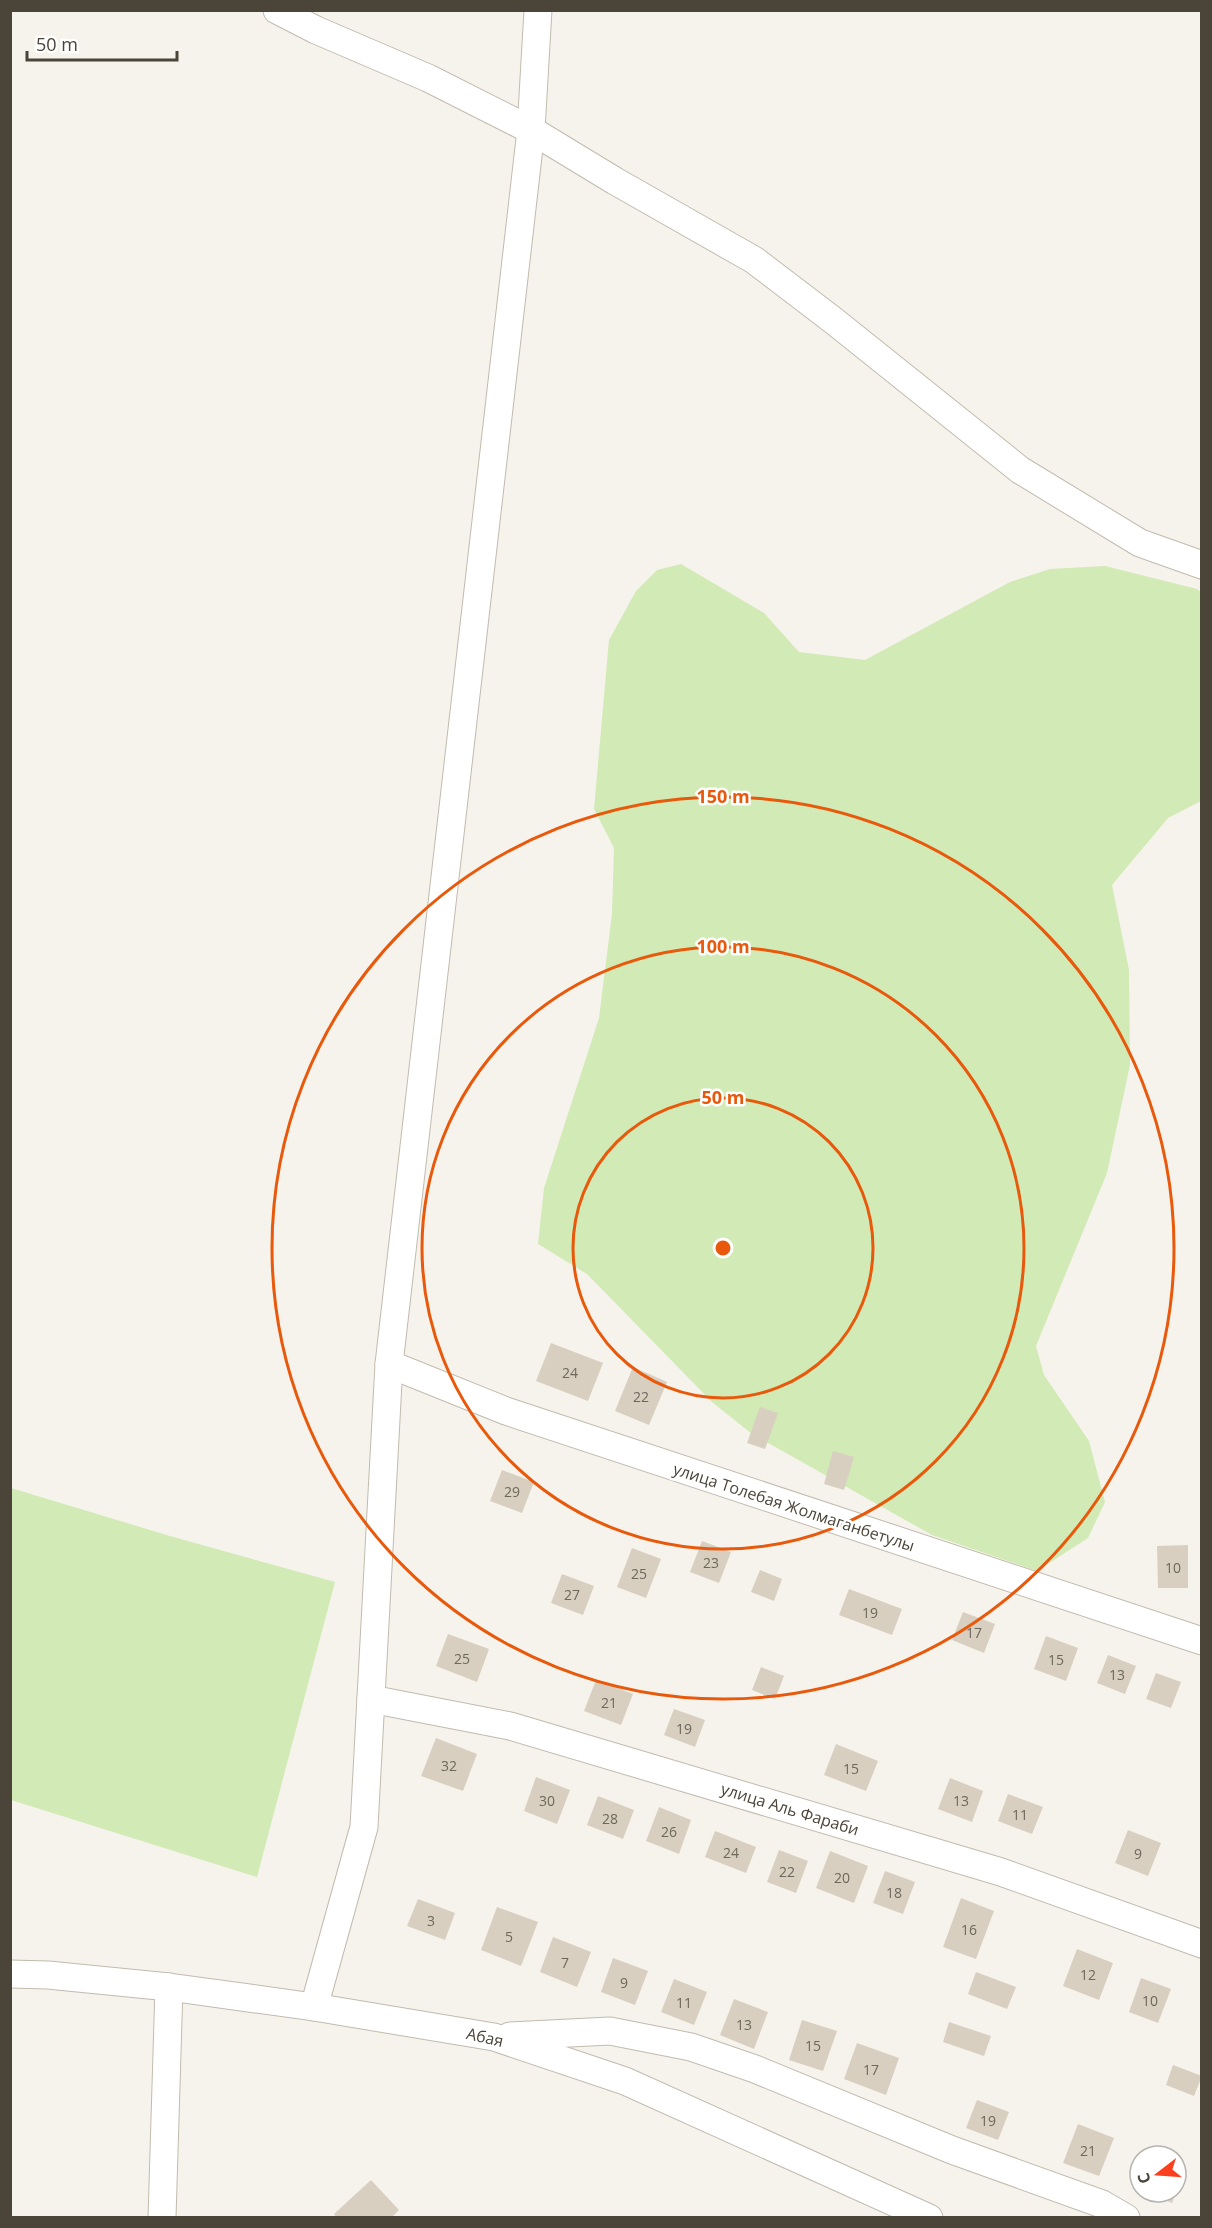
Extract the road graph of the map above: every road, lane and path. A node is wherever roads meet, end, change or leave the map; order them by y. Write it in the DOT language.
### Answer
graph roads {
  1 [pos="277,10"];
  2 [pos="538,10"];
  3 [pos="531,130"];
  4 [pos="1202,565"];
  5 [pos="389,1364"];
  6 [pos="1202,1641"];
  7 [pos="371,1699"];
  8 [pos="1202,1944"];
  9 [pos="10,1974"];
  10 [pos="169,1987"];
  11 [pos="314,2007"];
  12 [pos="494,2037"];
  13 [pos="162,2217"];
  14 [pos="929,2217"];
  15 [pos="1126,2217"];
  1 -- 3 [label="street"];
  2 -- 3 [label="street"];
  3 -- 4 [label="street"];
  3 -- 5 [label="street"];
  5 -- 6 [label="street, улица Толебая Жолмаганбетулы"];
  5 -- 7 [label="street"];
  7 -- 8 [label="street, улица Аль Фараби"];
  7 -- 11 [label="street"];
  9 -- 10 [label="street, Абая"];
  10 -- 11 [label="street, Абая"];
  10 -- 13 [label="street"];
  11 -- 12 [label="street, Абая"];
  12 -- 14 [label="street, Абая"];
  12 -- 15 [label="street"];
}
